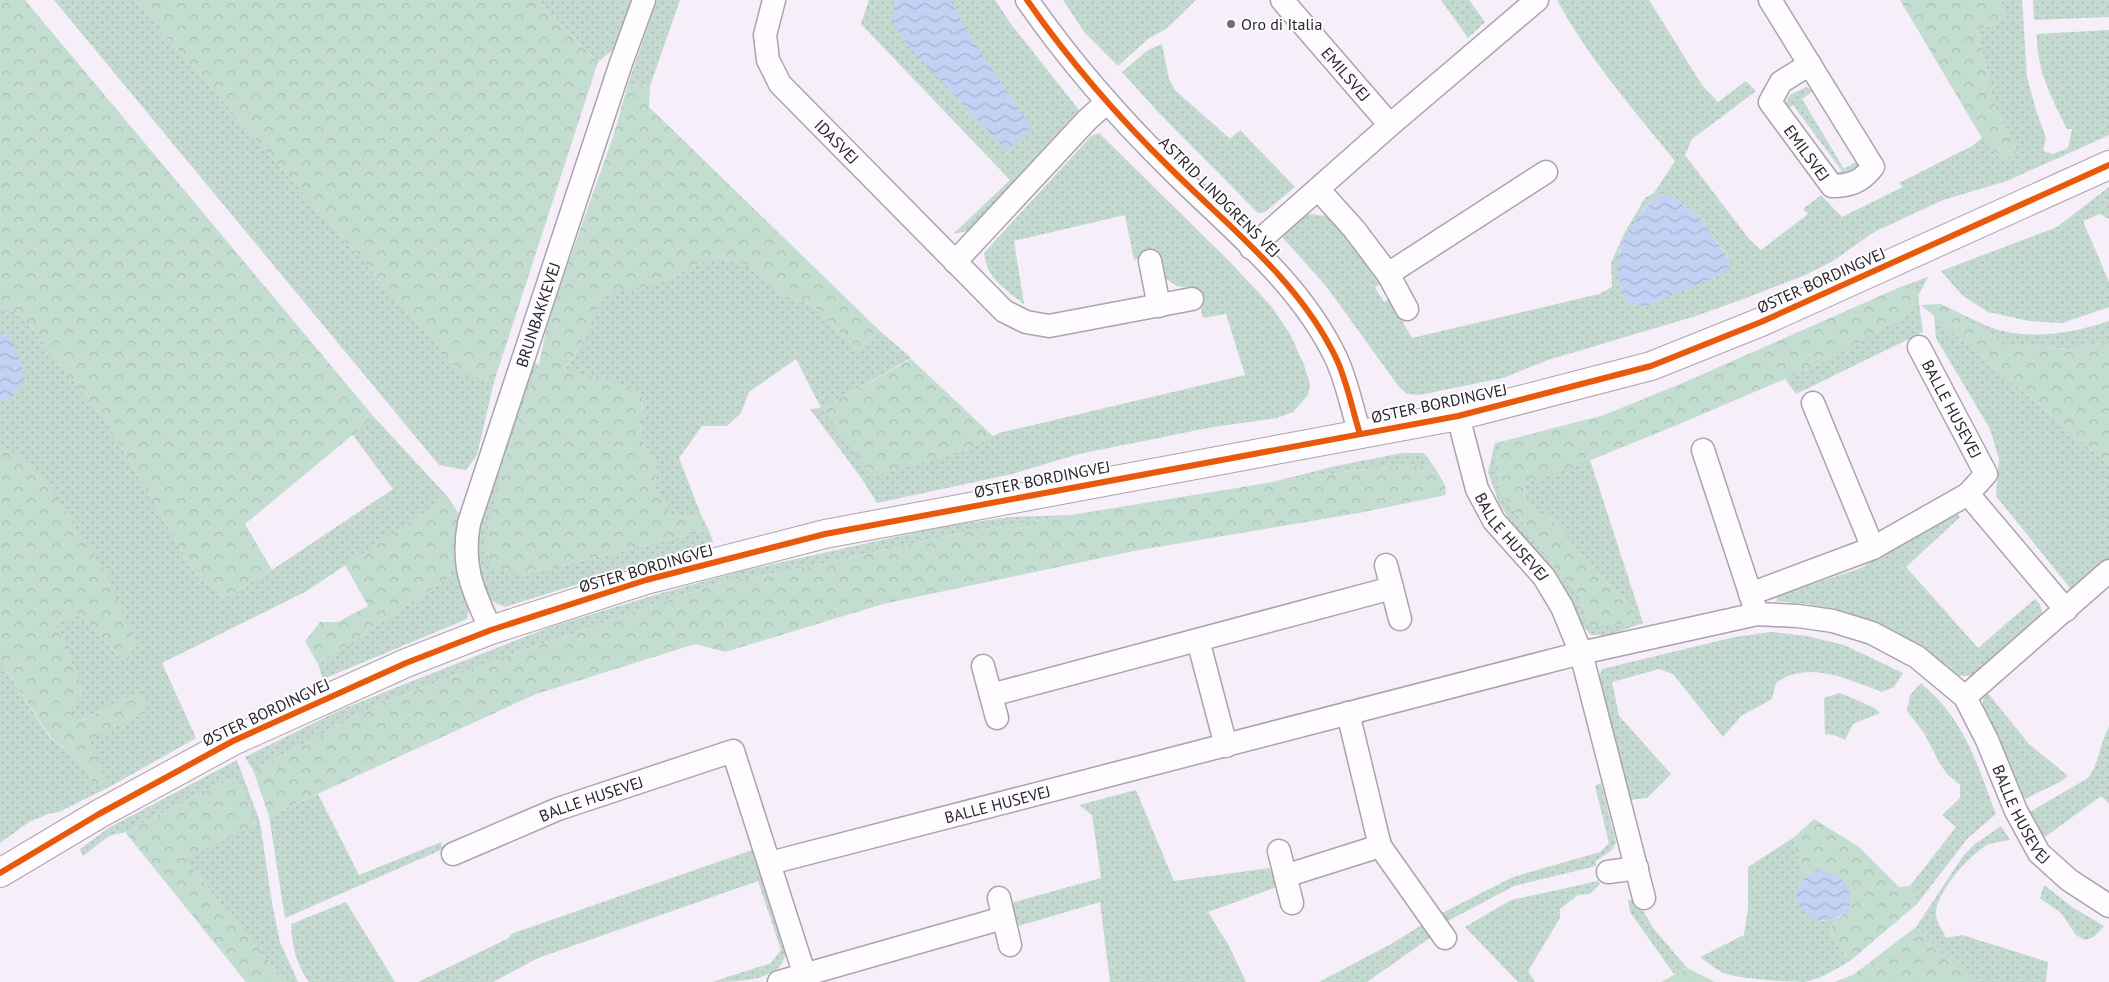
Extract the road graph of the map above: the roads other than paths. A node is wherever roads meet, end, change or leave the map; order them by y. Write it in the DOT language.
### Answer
graph roads {
  1 [pos="644,0"];
  2 [pos="774,0"];
  3 [pos="1028,0"];
  4 [pos="1282,0"];
  5 [pos="1537,0"];
  6 [pos="1770,0"];
  7 [pos="1810,64"];
  8 [pos="1108,102"];
  9 [pos="1390,125"];
  10 [pos="2109,164"];
  11 [pos="1546,172"];
  12 [pos="1318,188"];
  13 [pos="1251,248"];
  14 [pos="955,262"];
  15 [pos="1150,262"];
  16 [pos="1388,274"];
  17 [pos="1192,299"];
  18 [pos="1159,306"];
  19 [pos="1407,309"];
  20 [pos="1919,347"];
  21 [pos="1813,404"];
  22 [pos="1458,416"];
  23 [pos="1360,434"];
  24 [pos="1703,450"];
  25 [pos="1968,494"];
  26 [pos="1873,548"];
  27 [pos="1386,565"];
  28 [pos="2109,571"];
  29 [pos="1392,588"];
  30 [pos="1753,604"];
  31 [pos="2066,610"];
  32 [pos="1400,619"];
  33 [pos="491,630"];
  34 [pos="1198,640"];
  35 [pos="1582,653"];
  36 [pos="983,666"];
  37 [pos="991,695"];
  38 [pos="1964,697"];
  39 [pos="1348,713"];
  40 [pos="997,718"];
  41 [pos="1226,746"];
  42 [pos="1380,846"];
  43 [pos="1279,851"];
  44 [pos="453,854"];
  45 [pos="770,863"];
  46 [pos="1638,868"];
  47 [pos="1608,872"];
  48 [pos="0,873"];
  49 [pos="1286,876"];
  50 [pos="1644,898"];
  51 [pos="1292,902"];
  52 [pos="2109,906"];
  53 [pos="1445,938"];
  54 [pos="1010,945"];
  55 [pos="806,978"];
  56 [pos="779,982"];
  1 -- 33 [label="street, BRUNBAKKEVEJ"];
  2 -- 14 [label="street, IDASVEJ"];
  3 -- 8 [label="street, ASTRID LINDGRENS VEJ"];
  4 -- 9 [label="street, EMILSVEJ"];
  5 -- 9 [label="street"];
  6 -- 7 [label="street, EMILSVEJ"];
  7 -- 7 [label="street, EMILSVEJ"];
  8 -- 13 [label="street, ASTRID LINDGRENS VEJ"];
  8 -- 14 [label="street"];
  9 -- 12 [label="street"];
  10 -- 22 [label="street, ØSTER BORDINGVEJ"];
  11 -- 16 [label="street"];
  12 -- 13 [label="street"];
  12 -- 16 [label="street"];
  13 -- 23 [label="street, ASTRID LINDGRENS VEJ"];
  14 -- 18 [label="street, IDASVEJ"];
  15 -- 18 [label="street"];
  16 -- 19 [label="street"];
  17 -- 18 [label="street, IDASVEJ"];
  20 -- 25 [label="street, BALLE HUSEVEJ"];
  21 -- 26 [label="street"];
  22 -- 23 [label="street, ØSTER BORDINGVEJ"];
  22 -- 35 [label="street, BALLE HUSEVEJ"];
  23 -- 33 [label="street, ØSTER BORDINGVEJ"];
  24 -- 30 [label="street"];
  25 -- 26 [label="street, BALLE HUSEVEJ"];
  25 -- 31 [label="street"];
  26 -- 30 [label="street, BALLE HUSEVEJ"];
  27 -- 29 [label="street"];
  28 -- 31 [label="street"];
  29 -- 32 [label="street"];
  29 -- 34 [label="street"];
  30 -- 35 [label="street, BALLE HUSEVEJ"];
  30 -- 38 [label="street, BALLE HUSEVEJ"];
  31 -- 38 [label="street"];
  33 -- 48 [label="street, ØSTER BORDINGVEJ"];
  34 -- 37 [label="street"];
  34 -- 41 [label="street"];
  35 -- 39 [label="street, BALLE HUSEVEJ"];
  35 -- 46 [label="street, BALLE HUSEVEJ"];
  36 -- 37 [label="street"];
  37 -- 40 [label="street"];
  38 -- 52 [label="street, BALLE HUSEVEJ"];
  39 -- 41 [label="street, BALLE HUSEVEJ"];
  39 -- 42 [label="street"];
  41 -- 45 [label="street, BALLE HUSEVEJ"];
  42 -- 49 [label="street"];
  42 -- 53 [label="street"];
  43 -- 49 [label="street"];
  44 -- 45 [label="street, BALLE HUSEVEJ"];
  45 -- 55 [label="street, BALLE HUSEVEJ"];
  46 -- 47 [label="street"];
  46 -- 50 [label="street, BALLE HUSEVEJ"];
  49 -- 51 [label="street"];
  54 -- 55 [label="street"];
  55 -- 56 [label="street"];
}
